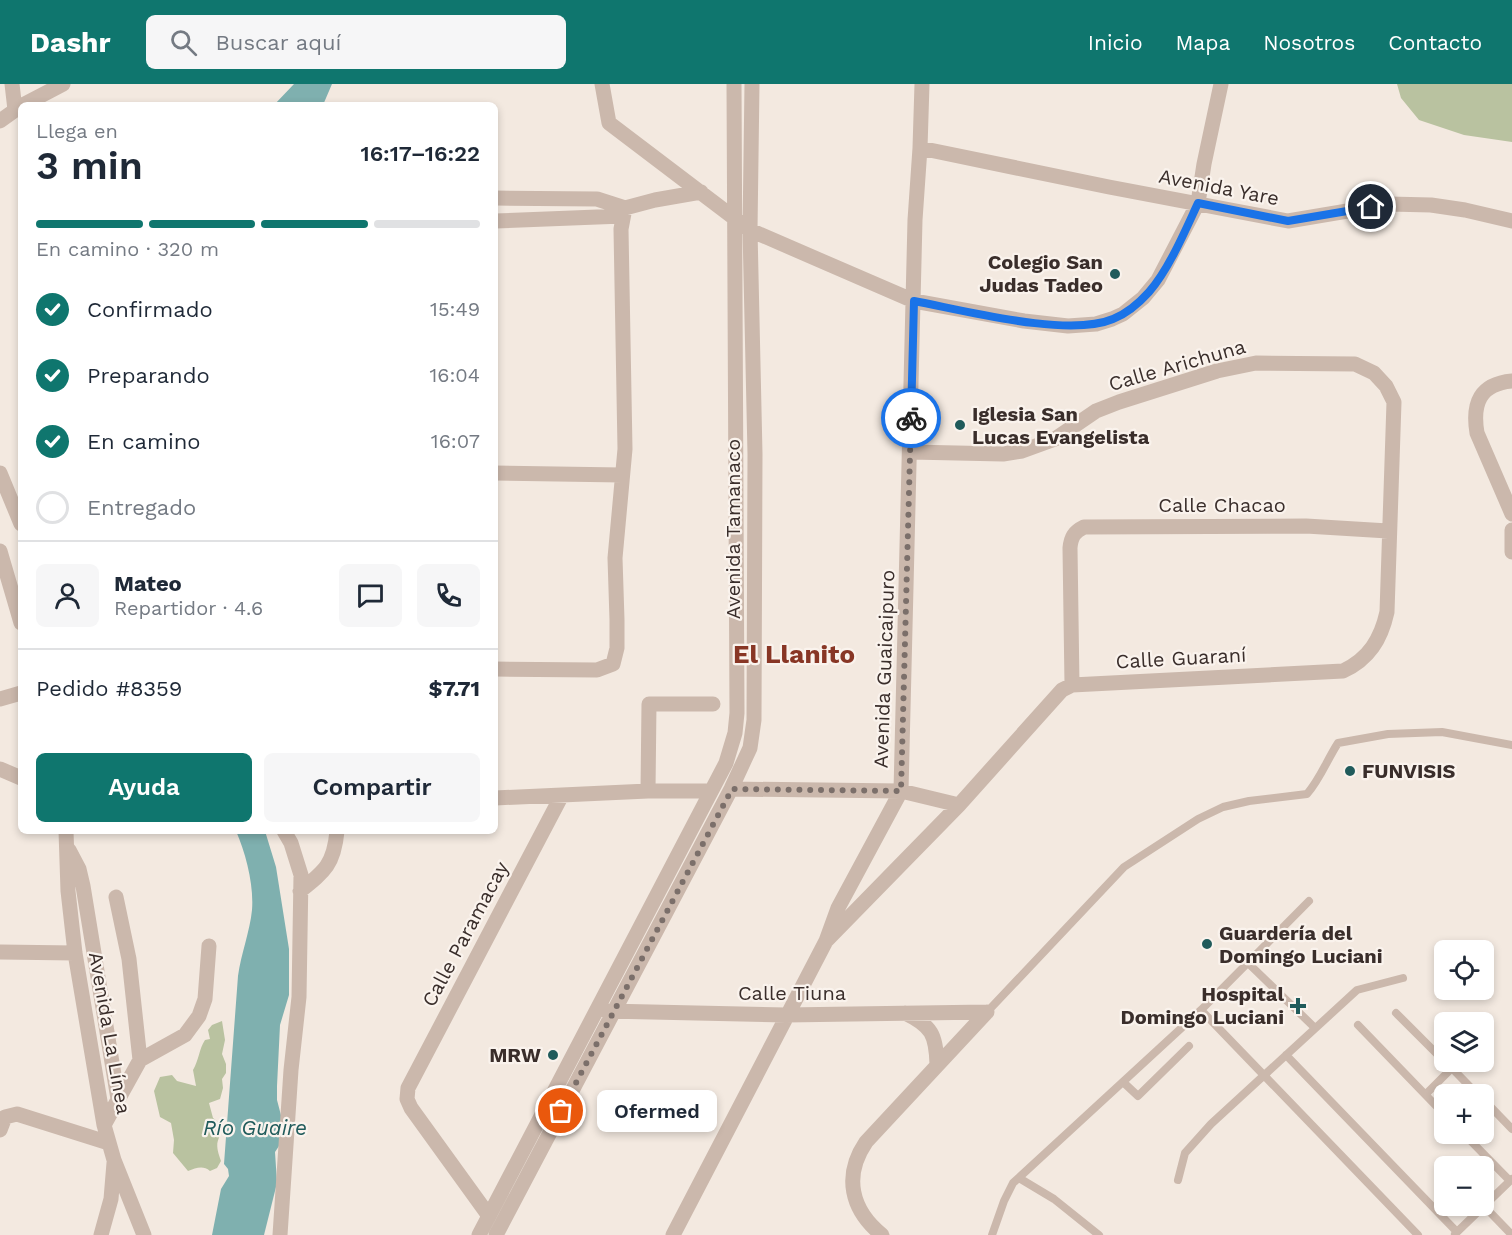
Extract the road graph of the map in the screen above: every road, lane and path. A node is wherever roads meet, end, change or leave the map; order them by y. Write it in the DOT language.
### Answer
graph roads {
  1 [pos="12,84"];
  2 [pos="63,84"];
  3 [pos="602,84"];
  4 [pos="734,84"];
  5 [pos="752,84"];
  6 [pos="922,84"];
  7 [pos="1221,84"];
  8 [pos="18,102"];
  9 [pos="29,102"];
  10 [pos="18,108"];
  11 [pos="0,122"];
  12 [pos="920,148"];
  13 [pos="701,192"];
  14 [pos="498,198"];
  15 [pos="1198,203"];
  16 [pos="624,212"];
  17 [pos="734,217"];
  18 [pos="498,221"];
  19 [pos="1512,221"];
  20 [pos="750,230"];
  21 [pos="914,301"];
  22 [pos="1512,381"];
  23 [pos="1386,386"];
  24 [pos="911,452"];
  25 [pos="0,473"];
  26 [pos="498,473"];
  27 [pos="622,475"];
  28 [pos="1512,514"];
  29 [pos="18,517"];
  30 [pos="1512,530"];
  31 [pos="1388,531"];
  32 [pos="0,551"];
  33 [pos="1512,552"];
  34 [pos="18,613"];
  35 [pos="498,669"];
  36 [pos="1072,685"];
  37 [pos="18,694"];
  38 [pos="0,699"];
  39 [pos="713,704"];
  40 [pos="1512,745"];
  41 [pos="0,769"];
  42 [pos="18,777"];
  43 [pos="732,789"];
  44 [pos="648,791"];
  45 [pos="711,791"];
  46 [pos="901,791"];
  47 [pos="562,795"];
  48 [pos="498,798"];
  49 [pos="959,805"];
  50 [pos="286,834"];
  51 [pos="337,834"];
  52 [pos="66,838"];
  53 [pos="300,891"];
  54 [pos="116,897"];
  55 [pos="1310,901"];
  56 [pos="825,941"];
  57 [pos="209,946"];
  58 [pos="0,952"];
  59 [pos="75,953"];
  60 [pos="1248,963"];
  61 [pos="1403,978"];
  62 [pos="1201,1010"];
  63 [pos="605,1011"];
  64 [pos="987,1012"];
  65 [pos="904,1013"];
  66 [pos="1396,1013"];
  67 [pos="786,1015"];
  68 [pos="1358,1025"];
  69 [pos="1315,1028"];
  70 [pos="1189,1047"];
  71 [pos="1434,1051"];
  72 [pos="1286,1054"];
  73 [pos="140,1060"];
  74 [pos="937,1064"];
  75 [pos="1441,1072"];
  76 [pos="1455,1072"];
  77 [pos="1265,1076"];
  78 [pos="1123,1082"];
  79 [pos="1467,1084"];
  80 [pos="1426,1094"];
  81 [pos="118,1099"];
  82 [pos="1434,1103"];
  83 [pos="1494,1110"];
  84 [pos="104,1125"];
  85 [pos="1512,1129"];
  86 [pos="0,1130"];
  87 [pos="109,1143"];
  88 [pos="1474,1144"];
  89 [pos="114,1160"];
  90 [pos="1019,1178"];
  91 [pos="1178,1180"];
  92 [pos="1511,1180"];
  93 [pos="1494,1196"];
  94 [pos="489,1216"];
  95 [pos="1474,1216"];
  96 [pos="1494,1216"];
  97 [pos="1456,1234"];
  98 [pos="101,1235"];
  99 [pos="144,1235"];
  100 [pos="280,1235"];
  101 [pos="479,1235"];
  102 [pos="496,1235"];
  103 [pos="674,1235"];
  104 [pos="882,1235"];
  105 [pos="992,1235"];
  106 [pos="1099,1235"];
  107 [pos="1418,1235"];
  108 [pos="1512,1235"];
  1 -- 8 [label="street"];
  2 -- 9 [label="street"];
  3 -- 13 [label="street"];
  4 -- 17 [label="street, Avenida Tamanaco"];
  5 -- 20 [label="street, Avenida Tamanaco"];
  6 -- 12 [label="street, Avenida Guaicaipuro"];
  7 -- 15 [label="street"];
  10 -- 11 [label="street"];
  12 -- 15 [label="street, Avenida Yare"];
  12 -- 21 [label="street, Avenida Guaicaipuro"];
  13 -- 16 [label="street"];
  13 -- 17 [label="street"];
  14 -- 16 [label="street"];
  15 -- 19 [label="street, Avenida Yare"];
  15 -- 21 [label="street"];
  16 -- 18 [label="street"];
  16 -- 27 [label="street"];
  17 -- 20 [label="street"];
  17 -- 45 [label="street, Avenida Tamanaco"];
  20 -- 21 [label="street"];
  20 -- 43 [label="street, Avenida Tamanaco"];
  21 -- 24 [label="street, Avenida Guaicaipuro"];
  22 -- 28 [label="street"];
  23 -- 24 [label="street, Calle Arichuna"];
  23 -- 31 [label="street, Calle Guaraní"];
  24 -- 46 [label="street, Avenida Guaicaipuro"];
  25 -- 29 [label="street"];
  26 -- 27 [label="street"];
  27 -- 35 [label="street"];
  30 -- 33 [label="street"];
  31 -- 36 [label="street, Calle Guaraní"];
  31 -- 36 [label="street, Calle Chacao"];
  32 -- 34 [label="street"];
  36 -- 49 [label="street"];
  37 -- 38 [label="street"];
  39 -- 44 [label="street"];
  40 -- 64 [label="lane"];
  41 -- 42 [label="street"];
  43 -- 46 [label="street"];
  43 -- 63 [label="street, Avenida Tamanaco"];
  44 -- 45 [label="street"];
  44 -- 47 [label="street"];
  45 -- 63 [label="street, Avenida Tamanaco"];
  46 -- 49 [label="street"];
  46 -- 56 [label="street, Avenida Guaicaipuro"];
  47 -- 48 [label="street"];
  47 -- 94 [label="street, Calle Paramacay"];
  49 -- 56 [label="street"];
  50 -- 53 [label="street"];
  51 -- 53 [label="street"];
  52 -- 59 [label="street, Avenida La Línea"];
  52 -- 81 [label="street"];
  53 -- 100 [label="street"];
  54 -- 73 [label="street"];
  55 -- 60 [label="lane"];
  56 -- 67 [label="street, Avenida Guaicaipuro"];
  57 -- 73 [label="street"];
  58 -- 59 [label="street"];
  59 -- 84 [label="street, Avenida La Línea"];
  60 -- 62 [label="lane"];
  60 -- 69 [label="lane"];
  61 -- 69 [label="lane"];
  62 -- 77 [label="lane"];
  62 -- 78 [label="lane"];
  63 -- 67 [label="street, Calle Tiuna"];
  63 -- 94 [label="street, Avenida Tamanaco"];
  63 -- 102 [label="street, Avenida Tamanaco"];
  64 -- 65 [label="street, Calle Tiuna"];
  64 -- 74 [label="street"];
  65 -- 67 [label="street, Calle Tiuna"];
  65 -- 74 [label="street"];
  66 -- 71 [label="lane"];
  67 -- 103 [label="street, Avenida Guaicaipuro"];
  68 -- 80 [label="lane"];
  69 -- 72 [label="lane"];
  70 -- 78 [label="lane"];
  72 -- 77 [label="lane"];
  72 -- 97 [label="lane"];
  73 -- 81 [label="street"];
  74 -- 104 [label="street"];
  75 -- 80 [label="lane"];
  76 -- 79 [label="lane"];
  77 -- 91 [label="lane"];
  77 -- 107 [label="lane"];
  78 -- 90 [label="lane"];
  80 -- 82 [label="lane"];
  81 -- 84 [label="street"];
  83 -- 85 [label="lane"];
  84 -- 87 [label="street, Avenida La Línea"];
  86 -- 87 [label="street"];
  87 -- 89 [label="street, Avenida La Línea"];
  88 -- 92 [label="lane"];
  89 -- 98 [label="street"];
  89 -- 99 [label="street, Avenida La Línea"];
  90 -- 105 [label="lane"];
  90 -- 106 [label="lane"];
  92 -- 93 [label="lane"];
  94 -- 101 [label="street, Avenida Tamanaco"];
  95 -- 97 [label="lane"];
  96 -- 108 [label="lane"];
}
